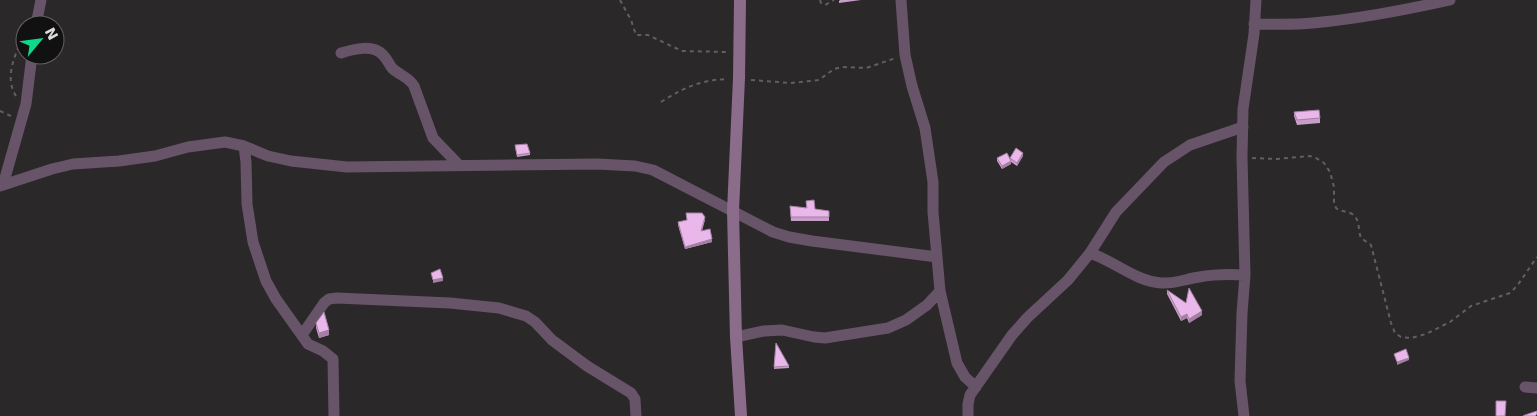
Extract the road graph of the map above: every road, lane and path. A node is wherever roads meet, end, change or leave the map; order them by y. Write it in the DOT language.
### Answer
graph roads {
  1 [pos="41,0"];
  2 [pos="620,0"];
  3 [pos="740,0"];
  4 [pos="820,0"];
  5 [pos="834,0"];
  6 [pos="901,0"];
  7 [pos="1256,0"];
  8 [pos="1450,0"];
  9 [pos="38,15"];
  10 [pos="1254,24"];
  11 [pos="739,52"];
  12 [pos="342,53"];
  13 [pos="905,55"];
  14 [pos="15,57"];
  15 [pos="31,65"];
  16 [pos="739,78"];
  17 [pos="661,102"];
  18 [pos="26,104"];
  19 [pos="1243,127"];
  20 [pos="244,146"];
  21 [pos="1242,158"];
  22 [pos="459,165"];
  23 [pos="1,186"];
  24 [pos="733,211"];
  25 [pos="1090,253"];
  26 [pos="937,257"];
  27 [pos="1537,257"];
  28 [pos="1245,275"];
  29 [pos="940,291"];
  30 [pos="302,335"];
  31 [pos="736,337"];
  32 [pos="976,387"];
  33 [pos="334,416"];
  34 [pos="636,416"];
  35 [pos="741,416"];
  36 [pos="968,416"];
  37 [pos="1244,416"];
  1 -- 9 [label="street"];
  2 -- 11 [label="path"];
  3 -- 11 [label="street"];
  4 -- 5 [label="path"];
  6 -- 13 [label="street"];
  7 -- 10 [label="street"];
  8 -- 10 [label="street"];
  10 -- 19 [label="street"];
  11 -- 16 [label="street"];
  12 -- 22 [label="street"];
  13 -- 16 [label="path"];
  13 -- 26 [label="street"];
  14 -- 18 [label="path"];
  15 -- 18 [label="street"];
  16 -- 17 [label="path"];
  16 -- 24 [label="street"];
  18 -- 23 [label="street"];
  19 -- 21 [label="street"];
  19 -- 25 [label="street"];
  20 -- 22 [label="street"];
  20 -- 23 [label="street"];
  20 -- 30 [label="street"];
  21 -- 27 [label="path"];
  21 -- 28 [label="street"];
  22 -- 24 [label="street"];
  24 -- 26 [label="street"];
  24 -- 31 [label="street"];
  25 -- 28 [label="street"];
  25 -- 32 [label="street"];
  26 -- 29 [label="street"];
  28 -- 37 [label="street"];
  29 -- 31 [label="street"];
  29 -- 32 [label="street"];
  30 -- 33 [label="street"];
  30 -- 34 [label="street"];
  31 -- 35 [label="street"];
  32 -- 36 [label="street"];
}
